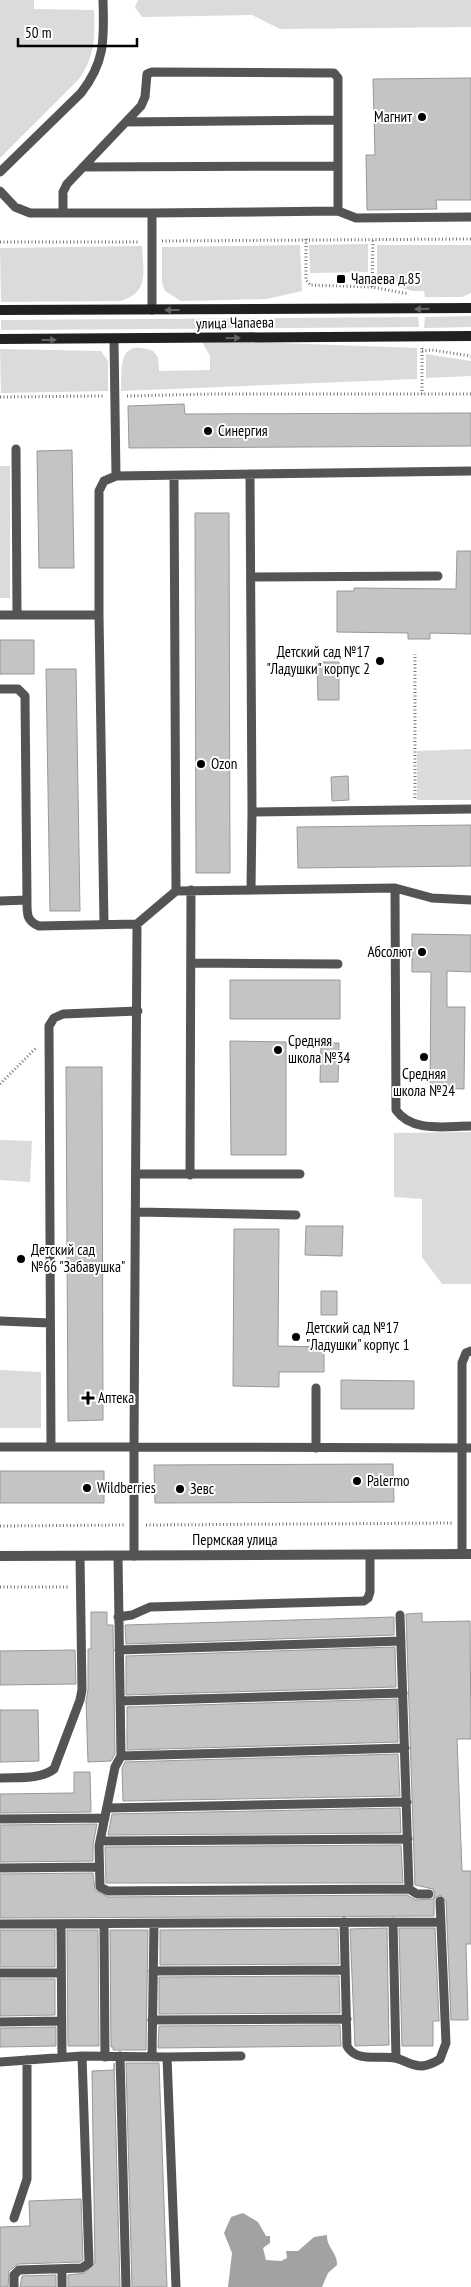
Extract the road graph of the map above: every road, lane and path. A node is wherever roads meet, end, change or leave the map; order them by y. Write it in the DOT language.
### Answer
graph roads {
  1 [pos="103,0"];
  2 [pos="338,120"];
  3 [pos="126,122"];
  4 [pos="338,166"];
  5 [pos="83,167"];
  6 [pos="0,172"];
  7 [pos="0,191"];
  8 [pos="338,211"];
  9 [pos="63,213"];
  10 [pos="152,213"];
  11 [pos="471,217"];
  12 [pos="373,239"];
  13 [pos="471,239"];
  14 [pos="0,242"];
  15 [pos="152,242"];
  16 [pos="372,287"];
  17 [pos="471,308"];
  18 [pos="0,310"];
  19 [pos="152,310"];
  20 [pos="471,336"];
  21 [pos="0,340"];
  22 [pos="114,340"];
  23 [pos="422,351"];
  24 [pos="471,356"];
  25 [pos="471,394"];
  26 [pos="114,396"];
  27 [pos="0,397"];
  28 [pos="16,449"];
  29 [pos="471,471"];
  30 [pos="250,474"];
  31 [pos="116,476"];
  32 [pos="174,476"];
  33 [pos="438,576"];
  34 [pos="251,577"];
  35 [pos="0,614"];
  36 [pos="17,615"];
  37 [pos="99,615"];
  38 [pos="415,654"];
  39 [pos="0,689"];
  40 [pos="471,809"];
  41 [pos="415,810"];
  42 [pos="252,812"];
  43 [pos="395,888"];
  44 [pos="251,889"];
  45 [pos="191,890"];
  46 [pos="176,891"];
  47 [pos="27,900"];
  48 [pos="471,900"];
  49 [pos="0,901"];
  50 [pos="104,924"];
  51 [pos="137,924"];
  52 [pos="191,963"];
  53 [pos="338,964"];
  54 [pos="138,1012"];
  55 [pos="50,1034"];
  56 [pos="0,1084"];
  57 [pos="471,1126"];
  58 [pos="136,1174"];
  59 [pos="300,1174"];
  60 [pos="190,1175"];
  61 [pos="136,1212"];
  62 [pos="296,1215"];
  63 [pos="0,1321"];
  64 [pos="50,1323"];
  65 [pos="471,1351"];
  66 [pos="316,1388"];
  67 [pos="51,1447"];
  68 [pos="134,1447"];
  69 [pos="0,1448"];
  70 [pos="316,1448"];
  71 [pos="467,1448"];
  72 [pos="462,1523"];
  73 [pos="134,1525"];
  74 [pos="0,1526"];
  75 [pos="467,1554"];
  76 [pos="370,1555"];
  77 [pos="0,1556"];
  78 [pos="80,1556"];
  79 [pos="118,1556"];
  80 [pos="134,1556"];
  81 [pos="0,1587"];
  82 [pos="81,1587"];
  83 [pos="400,1615"];
  84 [pos="118,1616"];
  85 [pos="402,1641"];
  86 [pos="119,1650"];
  87 [pos="403,1692"];
  88 [pos="120,1702"];
  89 [pos="405,1748"];
  90 [pos="121,1756"];
  91 [pos="0,1778"];
  92 [pos="407,1802"];
  93 [pos="108,1808"];
  94 [pos="105,1818"];
  95 [pos="0,1819"];
  96 [pos="408,1839"];
  97 [pos="100,1841"];
  98 [pos="99,1867"];
  99 [pos="0,1868"];
  100 [pos="409,1889"];
  101 [pos="429,1894"];
  102 [pos="440,1901"];
  103 [pos="344,1922"];
  104 [pos="393,1922"];
  105 [pos="441,1922"];
  106 [pos="0,1924"];
  107 [pos="61,1924"];
  108 [pos="104,1924"];
  109 [pos="154,1924"];
  110 [pos="345,1970"];
  111 [pos="153,1971"];
  112 [pos="0,1973"];
  113 [pos="61,1973"];
  114 [pos="347,2019"];
  115 [pos="152,2020"];
  116 [pos="61,2021"];
  117 [pos="0,2022"];
  118 [pos="82,2056"];
  119 [pos="105,2056"];
  120 [pos="120,2056"];
  121 [pos="242,2056"];
  122 [pos="62,2057"];
  123 [pos="152,2057"];
  124 [pos="167,2057"];
  125 [pos="396,2058"];
  126 [pos="27,2060"];
  127 [pos="0,2062"];
  128 [pos="14,2218"];
  129 [pos="62,2269"];
  130 [pos="14,2287"];
  131 [pos="62,2287"];
  132 [pos="126,2287"];
  133 [pos="176,2287"];
  1 -- 6 [label="lane"];
  2 -- 3 [label="lane"];
  2 -- 3 [label="lane"];
  2 -- 4 [label="lane"];
  3 -- 5 [label="lane"];
  4 -- 5 [label="lane"];
  4 -- 8 [label="lane"];
  5 -- 9 [label="lane"];
  7 -- 9 [label="lane"];
  8 -- 10 [label="lane"];
  8 -- 11 [label="lane"];
  9 -- 10 [label="lane"];
  10 -- 15 [label="lane"];
  12 -- 13 [label="path"];
  12 -- 15 [label="path"];
  12 -- 16 [label="path"];
  14 -- 15 [label="path"];
  15 -- 19 [label="lane"];
  17 -- 19 [label="main road, улица Чапаева, one-way"];
  18 -- 19 [label="main road, улица Чапаева"];
  22 -- 20 [label="main road, улица Чапаева, one-way"];
  21 -- 22 [label="main road, улица Чапаева, one-way"];
  22 -- 26 [label="lane"];
  23 -- 24 [label="path"];
  25 -- 26 [label="path"];
  26 -- 27 [label="path"];
  26 -- 31 [label="lane"];
  28 -- 36 [label="lane"];
  29 -- 30 [label="lane"];
  30 -- 32 [label="lane"];
  30 -- 34 [label="lane"];
  31 -- 32 [label="lane"];
  31 -- 37 [label="lane"];
  32 -- 46 [label="lane"];
  33 -- 34 [label="lane"];
  34 -- 42 [label="lane"];
  35 -- 36 [label="lane"];
  36 -- 37 [label="lane"];
  37 -- 50 [label="lane"];
  38 -- 41 [label="path"];
  39 -- 47 [label="lane"];
  40 -- 41 [label="lane"];
  41 -- 42 [label="lane"];
  42 -- 44 [label="lane"];
  43 -- 44 [label="lane"];
  43 -- 48 [label="lane"];
  43 -- 57 [label="lane"];
  44 -- 45 [label="lane"];
  45 -- 46 [label="lane"];
  45 -- 52 [label="lane"];
  46 -- 51 [label="lane"];
  47 -- 49 [label="lane"];
  47 -- 50 [label="lane"];
  50 -- 51 [label="lane"];
  51 -- 54 [label="lane"];
  52 -- 53 [label="lane"];
  52 -- 60 [label="lane"];
  54 -- 55 [label="lane"];
  54 -- 58 [label="lane"];
  55 -- 56 [label="path"];
  55 -- 64 [label="lane"];
  58 -- 60 [label="lane"];
  58 -- 61 [label="lane"];
  59 -- 60 [label="lane"];
  61 -- 62 [label="lane"];
  61 -- 68 [label="lane"];
  63 -- 64 [label="lane"];
  64 -- 67 [label="lane"];
  65 -- 71 [label="lane"];
  66 -- 70 [label="lane"];
  67 -- 68 [label="lane"];
  67 -- 69 [label="lane"];
  68 -- 70 [label="lane"];
  68 -- 73 [label="lane"];
  70 -- 71 [label="lane"];
  71 -- 72 [label="lane"];
  72 -- 73 [label="path"];
  72 -- 75 [label="lane"];
  73 -- 74 [label="path"];
  73 -- 80 [label="lane"];
  75 -- 76 [label="street, Пермская улица"];
  76 -- 80 [label="street, Пермская улица"];
  76 -- 84 [label="lane"];
  77 -- 78 [label="street, Пермская улица"];
  78 -- 79 [label="street, Пермская улица"];
  78 -- 82 [label="lane"];
  79 -- 80 [label="street, Пермская улица"];
  79 -- 84 [label="lane"];
  81 -- 82 [label="path"];
  82 -- 91 [label="lane"];
  83 -- 85 [label="lane"];
  84 -- 86 [label="lane"];
  85 -- 86 [label="lane"];
  85 -- 87 [label="lane"];
  86 -- 88 [label="lane"];
  87 -- 88 [label="lane"];
  87 -- 89 [label="lane"];
  88 -- 90 [label="lane"];
  89 -- 90 [label="lane"];
  89 -- 92 [label="lane"];
  90 -- 93 [label="lane"];
  92 -- 93 [label="lane"];
  92 -- 96 [label="lane"];
  93 -- 94 [label="lane"];
  94 -- 95 [label="lane"];
  94 -- 97 [label="lane"];
  96 -- 97 [label="lane"];
  96 -- 100 [label="lane"];
  97 -- 98 [label="lane"];
  98 -- 99 [label="lane"];
  98 -- 100 [label="lane"];
  100 -- 101 [label="lane"];
  102 -- 105 [label="lane"];
  103 -- 104 [label="lane"];
  103 -- 109 [label="lane"];
  103 -- 110 [label="lane"];
  104 -- 105 [label="lane"];
  104 -- 125 [label="lane"];
  105 -- 125 [label="lane"];
  106 -- 107 [label="lane"];
  107 -- 108 [label="lane"];
  107 -- 113 [label="lane"];
  108 -- 109 [label="lane"];
  108 -- 119 [label="lane"];
  109 -- 111 [label="lane"];
  110 -- 111 [label="lane"];
  110 -- 114 [label="lane"];
  111 -- 115 [label="lane"];
  112 -- 113 [label="lane"];
  113 -- 116 [label="lane"];
  114 -- 115 [label="lane"];
  114 -- 125 [label="lane"];
  115 -- 123 [label="lane"];
  116 -- 117 [label="lane"];
  116 -- 122 [label="lane"];
  118 -- 119 [label="lane"];
  118 -- 122 [label="lane"];
  118 -- 129 [label="lane"];
  119 -- 120 [label="lane"];
  120 -- 123 [label="lane"];
  120 -- 132 [label="lane"];
  121 -- 124 [label="lane"];
  122 -- 126 [label="lane"];
  123 -- 124 [label="lane"];
  124 -- 133 [label="lane"];
  126 -- 127 [label="lane"];
  126 -- 128 [label="lane"];
  129 -- 130 [label="lane"];
  129 -- 131 [label="lane"];
}
